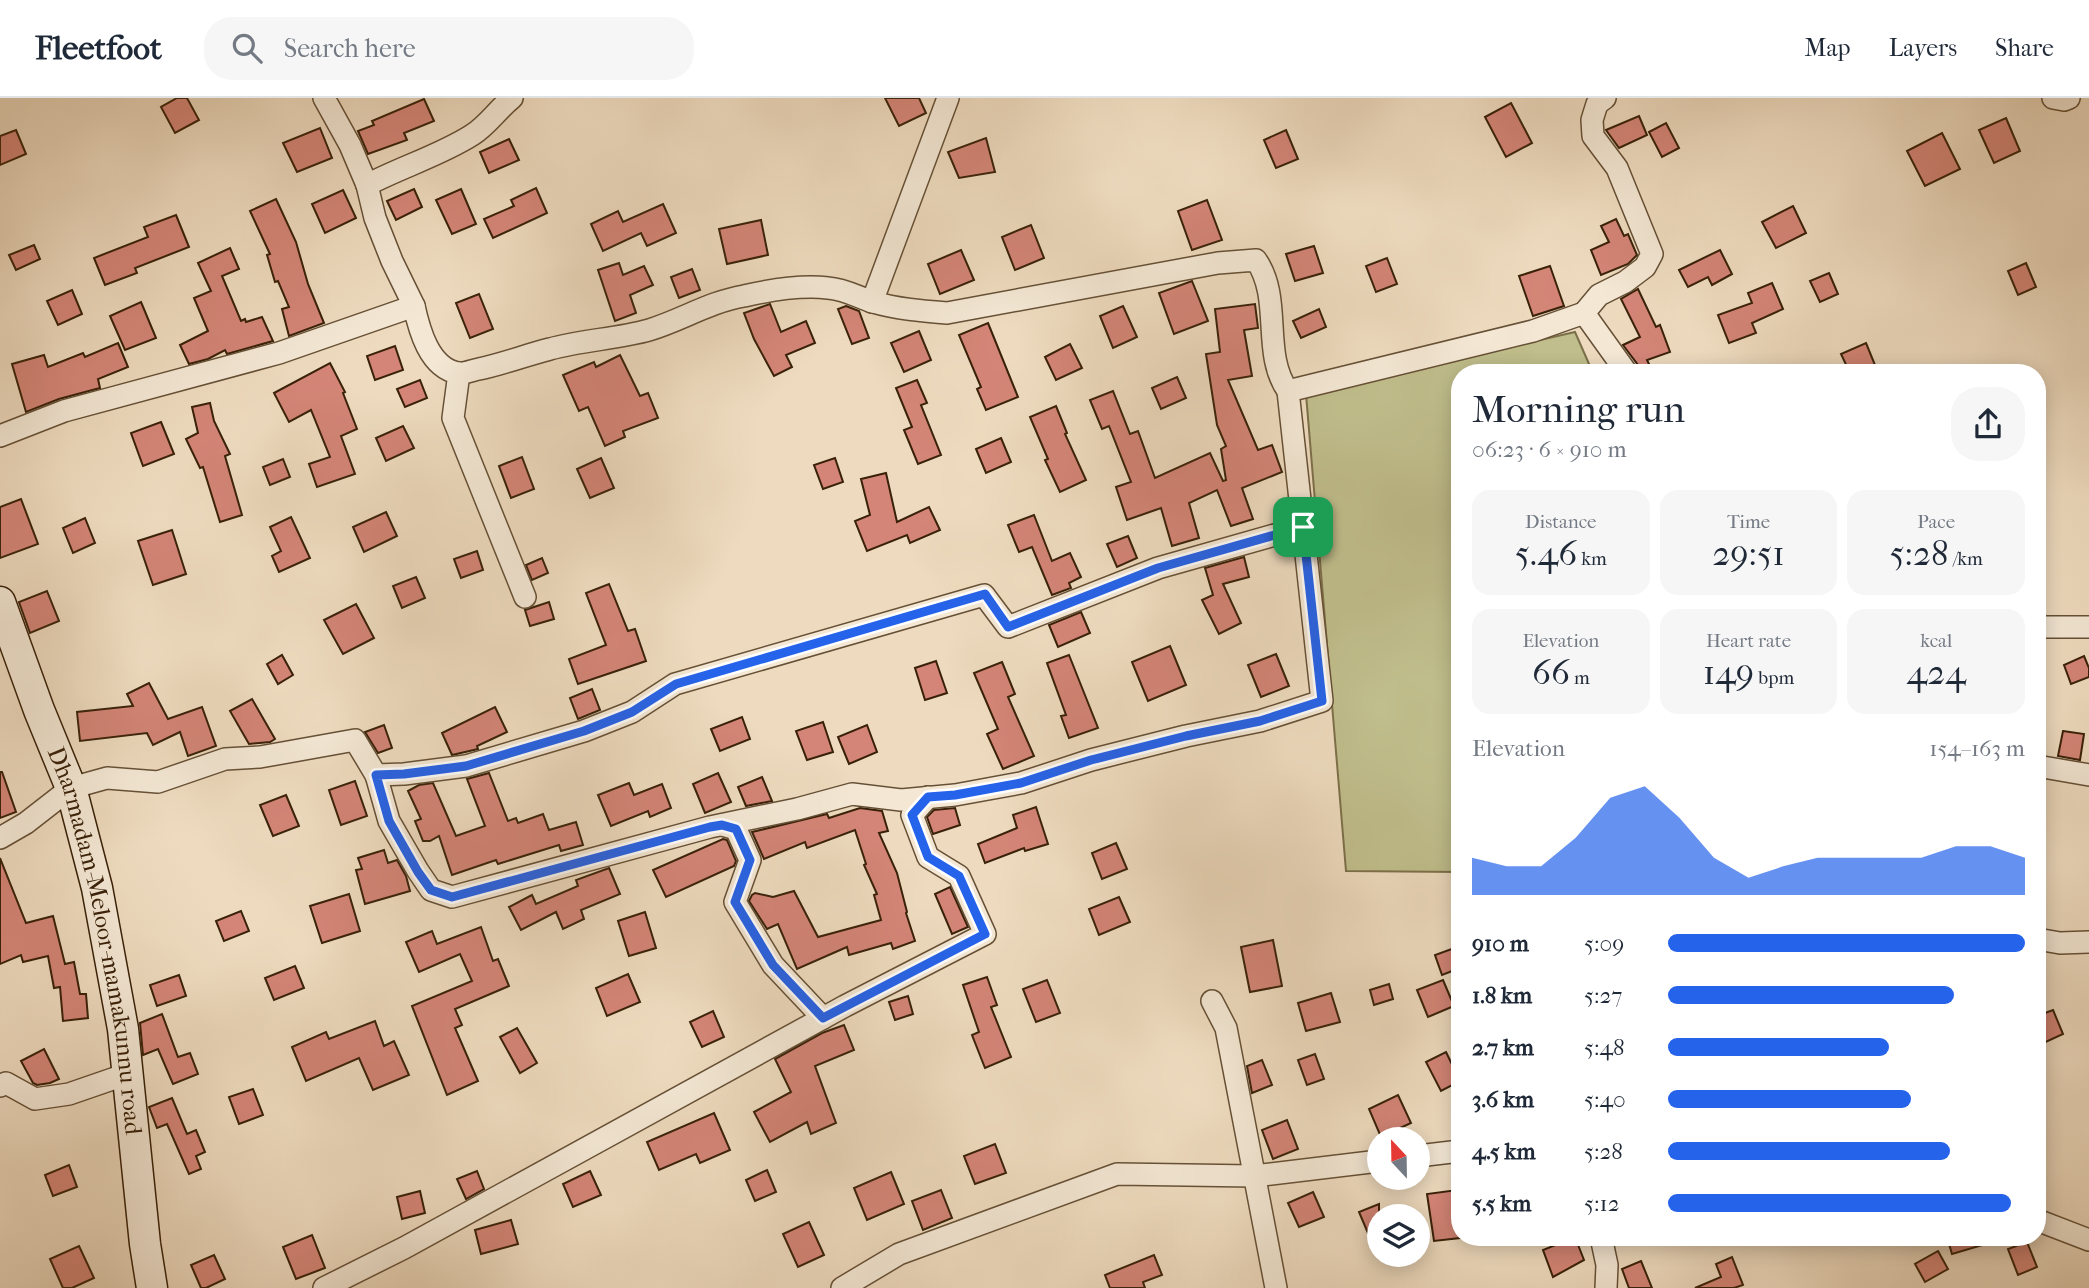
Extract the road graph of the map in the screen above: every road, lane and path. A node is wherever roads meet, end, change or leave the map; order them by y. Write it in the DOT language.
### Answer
graph roads {
  1 [pos="324,98"];
  2 [pos="512,98"];
  3 [pos="948,98"];
  4 [pos="1605,98"];
  5 [pos="2053,98"];
  6 [pos="2068,98"];
  7 [pos="368,185"];
  8 [pos="872,302"];
  9 [pos="414,306"];
  10 [pos="1584,313"];
  11 [pos="1621,364"];
  12 [pos="459,373"];
  13 [pos="1288,391"];
  14 [pos="0,436"];
  15 [pos="1303,527"];
  16 [pos="525,597"];
  17 [pos="0,602"];
  18 [pos="2046,626"];
  19 [pos="2089,627"];
  20 [pos="2046,768"];
  21 [pos="376,775"];
  22 [pos="2089,775"];
  23 [pos="71,788"];
  24 [pos="928,797"];
  25 [pos="722,825"];
  26 [pos="0,838"];
  27 [pos="2046,941"];
  28 [pos="2089,942"];
  29 [pos="1212,1001"];
  30 [pos="823,1018"];
  31 [pos="127,1074"];
  32 [pos="0,1086"];
  33 [pos="1451,1152"];
  34 [pos="1430,1155"];
  35 [pos="1367,1162"];
  36 [pos="1254,1176"];
  37 [pos="2046,1223"];
  38 [pos="2089,1240"];
  39 [pos="1603,1246"];
  40 [pos="152,1288"];
  41 [pos="324,1288"];
  42 [pos="842,1288"];
  43 [pos="1276,1288"];
  44 [pos="1606,1288"];
  1 -- 7 [label="street"];
  2 -- 7 [label="street"];
  3 -- 8 [label="street"];
  4 -- 10 [label="street"];
  5 -- 6 [label="street"];
  7 -- 9 [label="street"];
  8 -- 12 [label="street"];
  8 -- 13 [label="street"];
  9 -- 12 [label="street"];
  9 -- 14 [label="street"];
  10 -- 11 [label="street"];
  10 -- 13 [label="street"];
  12 -- 16 [label="street"];
  13 -- 15 [label="street"];
  15 -- 21 [label="street"];
  15 -- 24 [label="street"];
  17 -- 23 [label="main road, Dharmadam-Meloor-mamakunnu road"];
  18 -- 19 [label="street"];
  20 -- 22 [label="street"];
  21 -- 23 [label="street"];
  21 -- 25 [label="street"];
  23 -- 26 [label="street"];
  23 -- 31 [label="main road, Dharmadam-Meloor-mamakunnu road"];
  24 -- 25 [label="street"];
  24 -- 30 [label="street"];
  25 -- 30 [label="street"];
  27 -- 28 [label="street"];
  29 -- 36 [label="street"];
  30 -- 41 [label="street"];
  31 -- 32 [label="street"];
  31 -- 40 [label="main road, Dharmadam-Meloor-mamakunnu road"];
  33 -- 34 [label="street"];
  35 -- 36 [label="street"];
  36 -- 42 [label="street"];
  36 -- 43 [label="street"];
  37 -- 38 [label="street"];
  39 -- 44 [label="street"];
}
